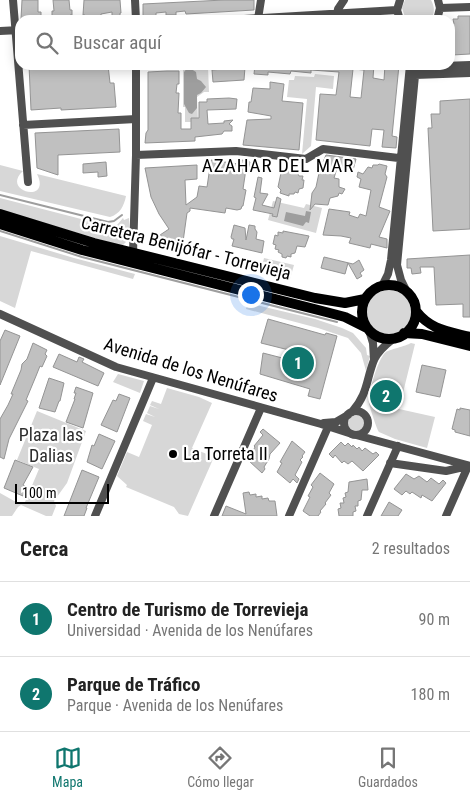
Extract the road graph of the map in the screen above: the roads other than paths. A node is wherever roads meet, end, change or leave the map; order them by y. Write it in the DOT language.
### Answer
graph roads {
  1 [pos="13,0"];
  2 [pos="135,0"];
  3 [pos="261,0"];
  4 [pos="344,0"];
  5 [pos="400,0"];
  6 [pos="439,4"];
  7 [pos="470,7"];
  8 [pos="398,10"];
  9 [pos="337,14"];
  10 [pos="16,15"];
  11 [pos="136,15"];
  12 [pos="258,15"];
  13 [pos="317,15"];
  14 [pos="399,15"];
  15 [pos="15,30"];
  16 [pos="0,31"];
  17 [pos="470,65"];
  18 [pos="455,66"];
  19 [pos="20,70"];
  20 [pos="136,70"];
  21 [pos="413,70"];
  22 [pos="436,70"];
  23 [pos="470,73"];
  24 [pos="136,119"];
  25 [pos="23,125"];
  26 [pos="136,155"];
  27 [pos="404,159"];
  28 [pos="28,182"];
  29 [pos="0,214"];
  30 [pos="0,224"];
  31 [pos="133,253"];
  32 [pos="382,286"];
  33 [pos="407,292"];
  34 [pos="365,299"];
  35 [pos="416,311"];
  36 [pos="0,314"];
  37 [pos="368,329"];
  38 [pos="404,334"];
  39 [pos="470,337"];
  40 [pos="393,339"];
  41 [pos="470,346"];
  42 [pos="374,360"];
  43 [pos="153,378"];
  44 [pos="365,393"];
  45 [pos="262,408"];
  46 [pos="351,413"];
  47 [pos="367,421"];
  48 [pos="325,425"];
  49 [pos="354,434"];
  50 [pos="388,443"];
  51 [pos="398,446"];
  52 [pos="390,464"];
  53 [pos="469,466"];
  54 [pos="94,516"];
  55 [pos="214,516"];
  56 [pos="289,516"];
  57 [pos="367,516"];
  58 [pos="446,516"];
  1 -- 10 [label="street"];
  2 -- 11 [label="street"];
  3 -- 12 [label="street"];
  4 -- 9 [label="street"];
  5 -- 8 [label="street"];
  6 -- 7 [label="street"];
  8 -- 9 [label="street"];
  8 -- 14 [label="street"];
  9 -- 13 [label="street"];
  15 -- 16 [label="street"];
  17 -- 18 [label="street"];
  19 -- 25 [label="street"];
  20 -- 24 [label="street"];
  21 -- 27 [label="street"];
  22 -- 23 [label="street"];
  24 -- 25 [label="street"];
  24 -- 26 [label="street"];
  25 -- 28 [label="street"];
  26 -- 27 [label="street"];
  26 -- 31 [label="street"];
  27 -- 32 [label="street"];
  27 -- 33 [label="street"];
  29 -- 31 [label="main road, Carretera Benijófar - Torrevieja"];
  30 -- 37 [label="main road, Carretera Benijófar - Torrevieja"];
  31 -- 34 [label="main road, Carretera Benijófar - Torrevieja"];
  32 -- 33 [label="main road"];
  32 -- 34 [label="main road"];
  33 -- 35 [label="main road"];
  34 -- 37 [label="main road"];
  35 -- 38 [label="main road"];
  35 -- 39 [label="main road"];
  36 -- 43 [label="street, Avenida de los Nenúfares"];
  37 -- 40 [label="main road"];
  37 -- 42 [label="street"];
  38 -- 40 [label="main road"];
  38 -- 41 [label="main road"];
  40 -- 42 [label="street"];
  42 -- 44 [label="street"];
  43 -- 45 [label="street, Avenida de los Nenúfares"];
  43 -- 54 [label="street"];
  44 -- 46 [label="street"];
  44 -- 47 [label="street"];
  45 -- 48 [label="street, Avenida de los Nenúfares"];
  45 -- 55 [label="street"];
  46 -- 47 [label="street"];
  46 -- 48 [label="street"];
  46 -- 49 [label="street"];
  47 -- 49 [label="street"];
  47 -- 50 [label="street, Avenida de los Nenúfares"];
  48 -- 49 [label="street, Avenida de los Nenúfares"];
  48 -- 56 [label="street"];
  49 -- 50 [label="street, Avenida de los Nenúfares"];
  50 -- 51 [label="street, Avenida de los Nenúfares"];
  51 -- 52 [label="street"];
  51 -- 53 [label="street, Avenida de los Nenúfares"];
  52 -- 53 [label="street"];
  52 -- 57 [label="street"];
  53 -- 58 [label="street"];
}
